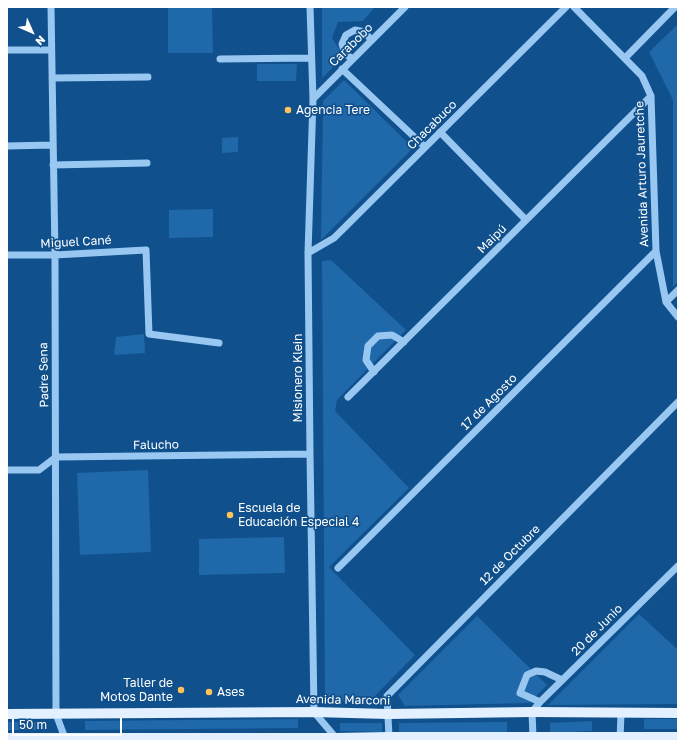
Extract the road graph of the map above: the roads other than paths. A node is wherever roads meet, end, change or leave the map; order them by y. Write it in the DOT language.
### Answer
graph roads {
  1 [pos="51,7"];
  2 [pos="310,7"];
  3 [pos="405,7"];
  4 [pos="566,7"];
  5 [pos="574,7"];
  6 [pos="676,7"];
  7 [pos="371,40"];
  8 [pos="7,50"];
  9 [pos="51,50"];
  10 [pos="311,58"];
  11 [pos="625,58"];
  12 [pos="220,59"];
  13 [pos="353,59"];
  14 [pos="342,69"];
  15 [pos="148,77"];
  16 [pos="52,78"];
  17 [pos="651,96"];
  18 [pos="313,99"];
  19 [pos="440,132"];
  20 [pos="52,145"];
  21 [pos="7,146"];
  22 [pos="425,147"];
  23 [pos="147,163"];
  24 [pos="53,165"];
  25 [pos="526,220"];
  26 [pos="656,251"];
  27 [pos="308,253"];
  28 [pos="7,255"];
  29 [pos="55,255"];
  30 [pos="678,290"];
  31 [pos="666,302"];
  32 [pos="678,316"];
  33 [pos="219,342"];
  34 [pos="404,342"];
  35 [pos="374,372"];
  36 [pos="348,397"];
  37 [pos="678,402"];
  38 [pos="310,454"];
  39 [pos="56,457"];
  40 [pos="7,470"];
  41 [pos="678,566"];
  42 [pos="338,568"];
  43 [pos="562,680"];
  44 [pos="540,702"];
  45 [pos="314,712"];
  46 [pos="532,712"];
  47 [pos="621,713"];
  48 [pos="678,713"];
  49 [pos="7,714"];
  50 [pos="56,714"];
  51 [pos="388,714"];
  52 [pos="390,736"];
  53 [pos="532,737"];
  54 [pos="678,737"];
  55 [pos="7,738"];
  56 [pos="66,739"];
  57 [pos="620,739"];
  58 [pos="336,740"];
  1 -- 9 [label="street, Padre Sena"];
  2 -- 10 [label="street, Misionero Klein"];
  3 -- 7 [label="street, Carabobo"];
  4 -- 19 [label="street, Chacabuco"];
  5 -- 11 [label="street, Avenida Arturo Jauretche"];
  6 -- 11 [label="street"];
  7 -- 13 [label="street, Carabobo"];
  7 -- 13 [label="street"];
  8 -- 9 [label="street"];
  9 -- 16 [label="street, Padre Sena"];
  10 -- 12 [label="street"];
  10 -- 18 [label="street, Misionero Klein"];
  11 -- 17 [label="street, Avenida Arturo Jauretche"];
  13 -- 14 [label="street, Carabobo"];
  14 -- 18 [label="street, Carabobo"];
  14 -- 22 [label="street"];
  15 -- 16 [label="street"];
  16 -- 20 [label="street, Padre Sena"];
  17 -- 25 [label="street, Maipú"];
  17 -- 26 [label="street, Avenida Arturo Jauretche"];
  18 -- 27 [label="street, Misionero Klein"];
  19 -- 22 [label="street, Chacabuco"];
  19 -- 25 [label="street"];
  20 -- 21 [label="street"];
  20 -- 24 [label="street, Padre Sena"];
  22 -- 27 [label="street, Chacabuco"];
  23 -- 24 [label="street"];
  24 -- 29 [label="street, Padre Sena"];
  25 -- 34 [label="street, Maipú"];
  26 -- 31 [label="street, Avenida Arturo Jauretche"];
  26 -- 42 [label="street, 17 de Agosto"];
  27 -- 38 [label="street, Misionero Klein"];
  28 -- 29 [label="street, Miguel Cané"];
  29 -- 33 [label="street, Miguel Cané"];
  29 -- 39 [label="street, Padre Sena"];
  30 -- 31 [label="street"];
  31 -- 32 [label="street, Avenida Arturo Jauretche"];
  34 -- 35 [label="street, Maipú"];
  34 -- 35 [label="street"];
  35 -- 36 [label="street, Maipú"];
  37 -- 51 [label="street, 12 de Octubre"];
  38 -- 39 [label="street, Falucho"];
  38 -- 45 [label="street, Misionero Klein"];
  39 -- 40 [label="street"];
  39 -- 50 [label="street, Padre Sena"];
  41 -- 43 [label="street, 20 de Junio"];
  43 -- 44 [label="street, 20 de Junio"];
  43 -- 44 [label="street"];
  44 -- 46 [label="street, 20 de Junio"];
  45 -- 50 [label="main road, Avenida Marconi"];
  45 -- 51 [label="main road, Avenida Marconi"];
  45 -- 58 [label="street"];
  46 -- 47 [label="main road, Avenida Marconi"];
  46 -- 51 [label="main road, Avenida Marconi"];
  46 -- 53 [label="street"];
  47 -- 48 [label="main road, Avenida Marconi"];
  47 -- 57 [label="street"];
  49 -- 50 [label="main road, Avenida Marconi"];
  50 -- 56 [label="street, Padre Sena"];
  51 -- 52 [label="street, 12 de Octubre"];
  52 -- 53 [label="main road"];
  52 -- 58 [label="main road"];
  53 -- 57 [label="main road"];
  54 -- 57 [label="main road"];
  55 -- 56 [label="main road"];
  56 -- 58 [label="main road"];
}
